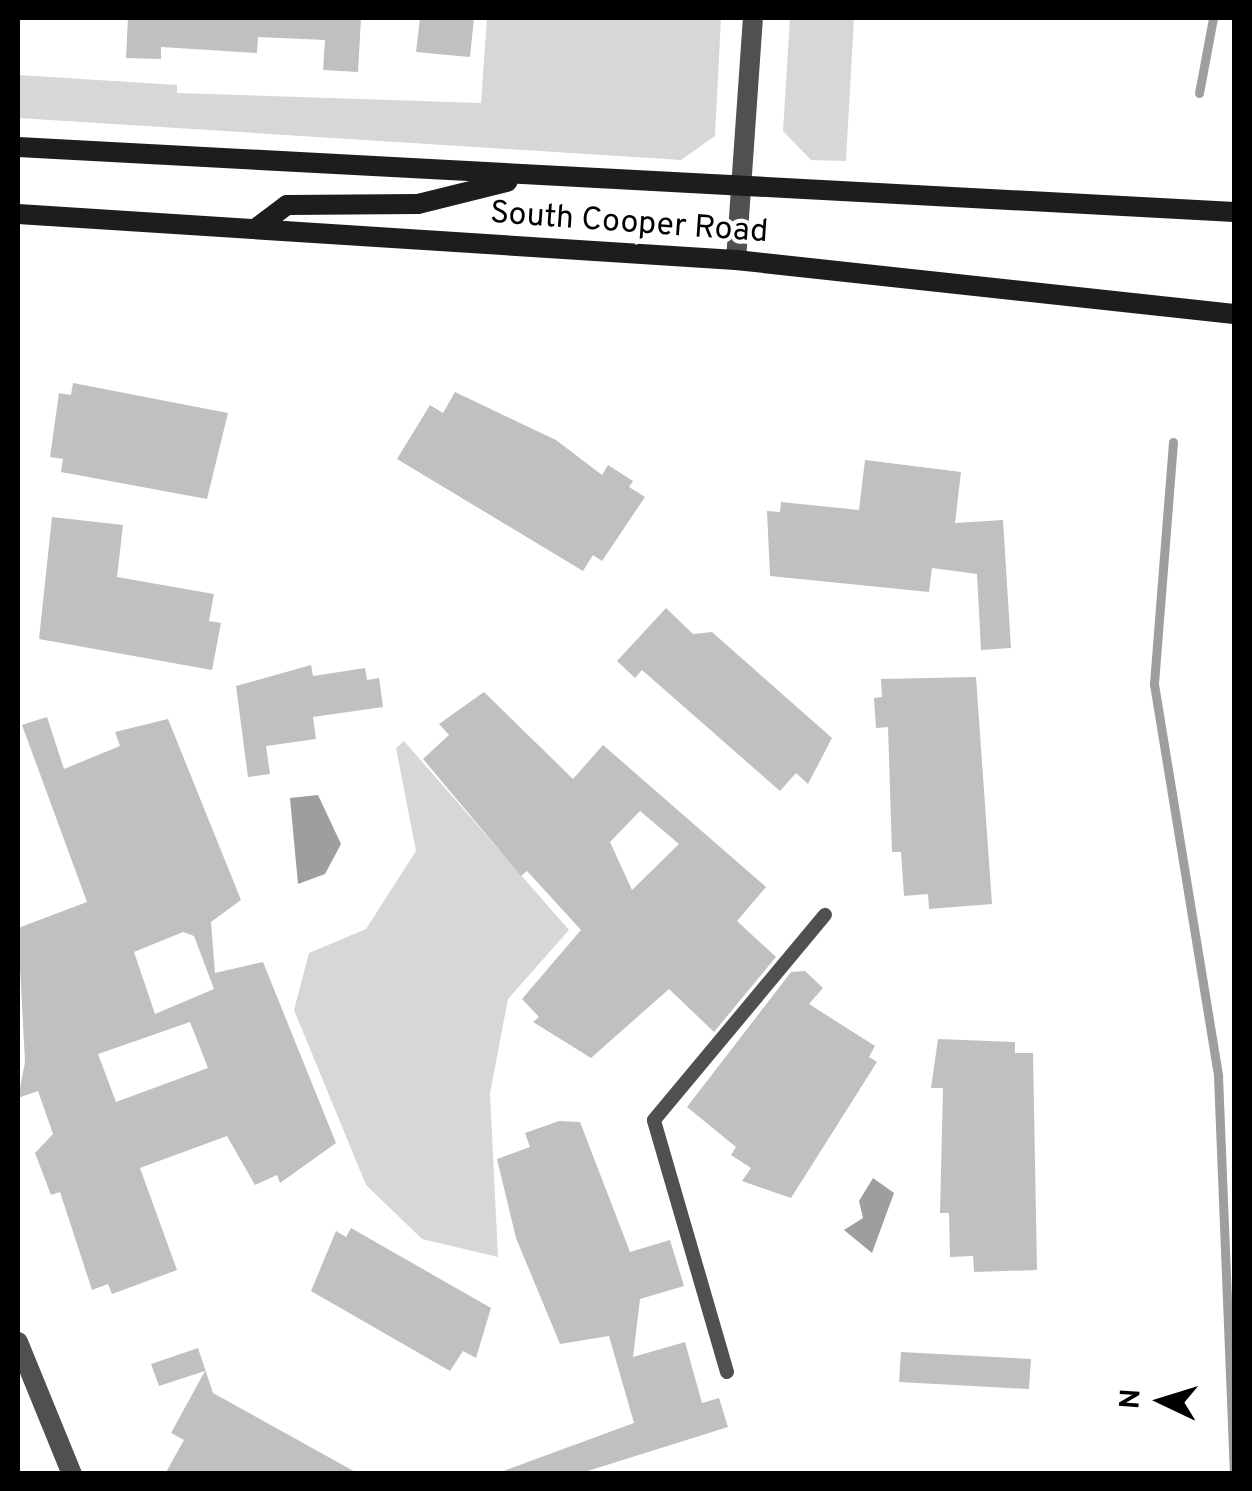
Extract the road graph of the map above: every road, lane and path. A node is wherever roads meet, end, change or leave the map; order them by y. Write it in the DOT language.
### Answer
graph roads {
  1 [pos="752,18"];
  2 [pos="18,147"];
  3 [pos="528,177"];
  4 [pos="742,190"];
  5 [pos="1234,212"];
  6 [pos="18,214"];
  7 [pos="255,229"];
  8 [pos="736,260"];
  9 [pos="1234,314"];
  10 [pos="825,915"];
  11 [pos="18,1342"];
  12 [pos="727,1372"];
  13 [pos="72,1474"];
  1 -- 4 [label="street"];
  2 -- 3 [label="main road, South Cooper Road"];
  3 -- 4 [label="main road, South Cooper Road"];
  3 -- 7 [label="main road"];
  4 -- 5 [label="main road, South Cooper Road"];
  4 -- 8 [label="street"];
  6 -- 7 [label="main road, South Cooper Road"];
  7 -- 8 [label="main road, South Cooper Road"];
  8 -- 9 [label="main road, South Cooper Road"];
  10 -- 12 [label="lane"];
  11 -- 13 [label="street"];
}
